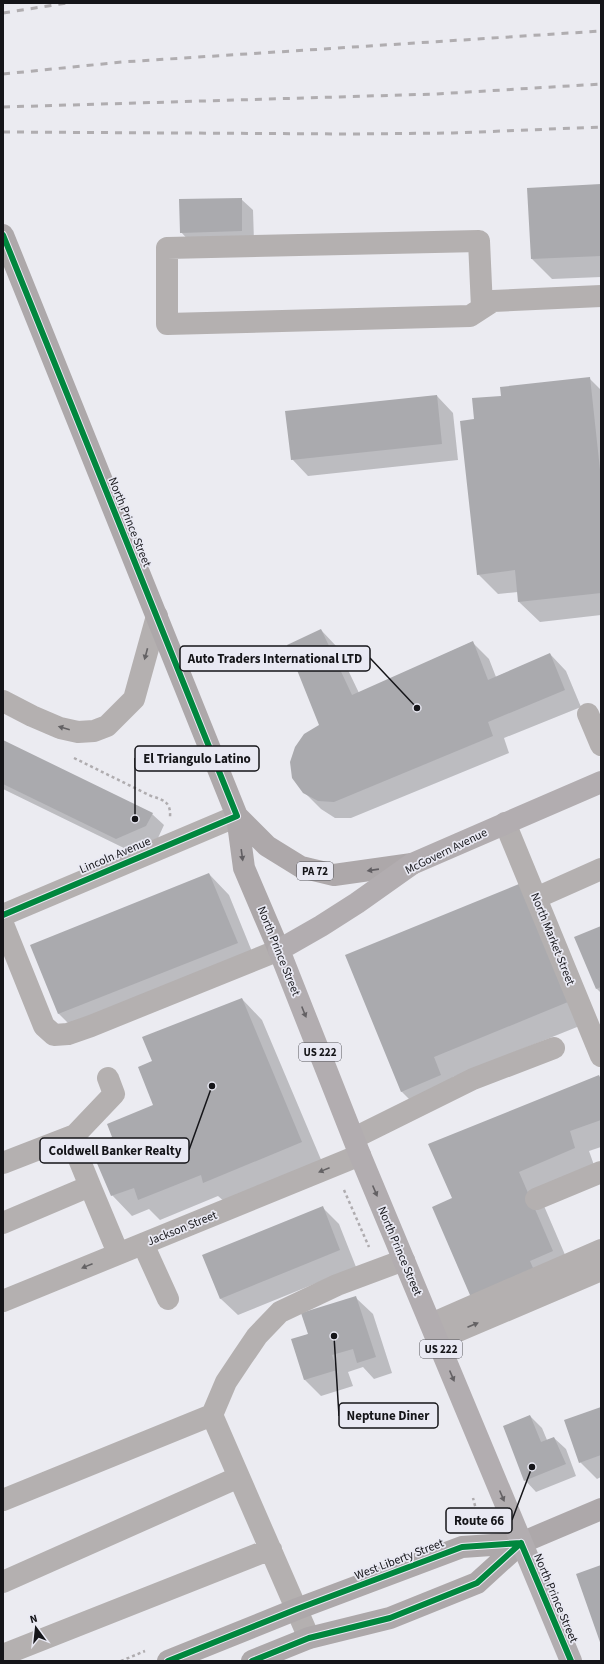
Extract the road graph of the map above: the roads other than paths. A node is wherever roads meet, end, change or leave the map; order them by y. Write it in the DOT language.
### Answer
graph roads {
  1 [pos="3,235"];
  2 [pos="601,296"];
  3 [pos="482,308"];
  4 [pos="157,616"];
  5 [pos="3,701"];
  6 [pos="588,714"];
  7 [pos="601,745"];
  8 [pos="601,782"];
  9 [pos="236,816"];
  10 [pos="505,823"];
  11 [pos="412,864"];
  12 [pos="601,869"];
  13 [pos="536,898"];
  14 [pos="5,914"];
  15 [pos="279,950"];
  16 [pos="596,1031"];
  17 [pos="554,1048"];
  18 [pos="601,1056"];
  19 [pos="108,1078"];
  20 [pos="70,1137"];
  21 [pos="357,1146"];
  22 [pos="3,1163"];
  23 [pos="601,1172"];
  24 [pos="90,1186"];
  25 [pos="536,1199"];
  26 [pos="3,1223"];
  27 [pos="143,1244"];
  28 [pos="601,1250"];
  29 [pos="118,1254"];
  30 [pos="404,1260"];
  31 [pos="601,1270"];
  32 [pos="168,1299"];
  33 [pos="3,1300"];
  34 [pos="434,1332"];
  35 [pos="212,1415"];
  36 [pos="239,1477"];
  37 [pos="3,1500"];
  38 [pos="601,1510"];
  39 [pos="521,1543"];
  40 [pos="271,1549"];
  41 [pos="3,1582"];
  42 [pos="297,1609"];
  43 [pos="309,1638"];
  44 [pos="3,1655"];
  45 [pos="168,1661"];
  46 [pos="252,1661"];
  47 [pos="571,1661"];
  1 -- 4 [label="main road, North Prince Street / PA 72"];
  2 -- 3 [label="street"];
  3 -- 3 [label="street"];
  4 -- 5 [label="street, one-way"];
  4 -- 9 [label="main road, North Prince Street / PA 72"];
  6 -- 7 [label="street"];
  8 -- 10 [label="highway, McGovern Avenue"];
  11 -- 9 [label="main road, PA 72, one-way"];
  9 -- 14 [label="street, Lincoln Avenue"];
  9 -- 15 [label="main road, North Prince Street / PA 72, one-way"];
  10 -- 11 [label="highway, McGovern Avenue"];
  10 -- 13 [label="street, North Market Street"];
  11 -- 15 [label="highway, McGovern Avenue"];
  12 -- 13 [label="street"];
  13 -- 16 [label="street, North Market Street"];
  14 -- 15 [label="street"];
  15 -- 21 [label="highway, North Prince Street / US 222, one-way"];
  16 -- 18 [label="street, North Market Street"];
  17 -- 21 [label="street, Jackson Street"];
  19 -- 20 [label="street"];
  20 -- 22 [label="street"];
  20 -- 24 [label="street"];
  21 -- 27 [label="street, Jackson Street, one-way"];
  21 -- 30 [label="highway, North Prince Street / US 222, one-way"];
  23 -- 25 [label="street"];
  24 -- 26 [label="street"];
  24 -- 29 [label="street"];
  27 -- 29 [label="street, Jackson Street"];
  27 -- 32 [label="street"];
  28 -- 34 [label="street"];
  29 -- 33 [label="street, Jackson Street, one-way"];
  30 -- 34 [label="highway, North Prince Street / US 222"];
  30 -- 35 [label="street"];
  34 -- 31 [label="street, one-way"];
  34 -- 39 [label="highway, North Prince Street / US 222, one-way"];
  35 -- 36 [label="street"];
  35 -- 37 [label="street"];
  36 -- 40 [label="street"];
  36 -- 41 [label="street"];
  38 -- 39 [label="main road, West Liberty Street"];
  39 -- 42 [label="main road, West Liberty Street"];
  39 -- 43 [label="main road, West Liberty Street"];
  39 -- 47 [label="highway, North Prince Street / US 222"];
  40 -- 42 [label="street"];
  40 -- 44 [label="street"];
  42 -- 43 [label="street"];
  42 -- 45 [label="main road, West Liberty Street"];
  43 -- 46 [label="main road, West Liberty Street"];
}
